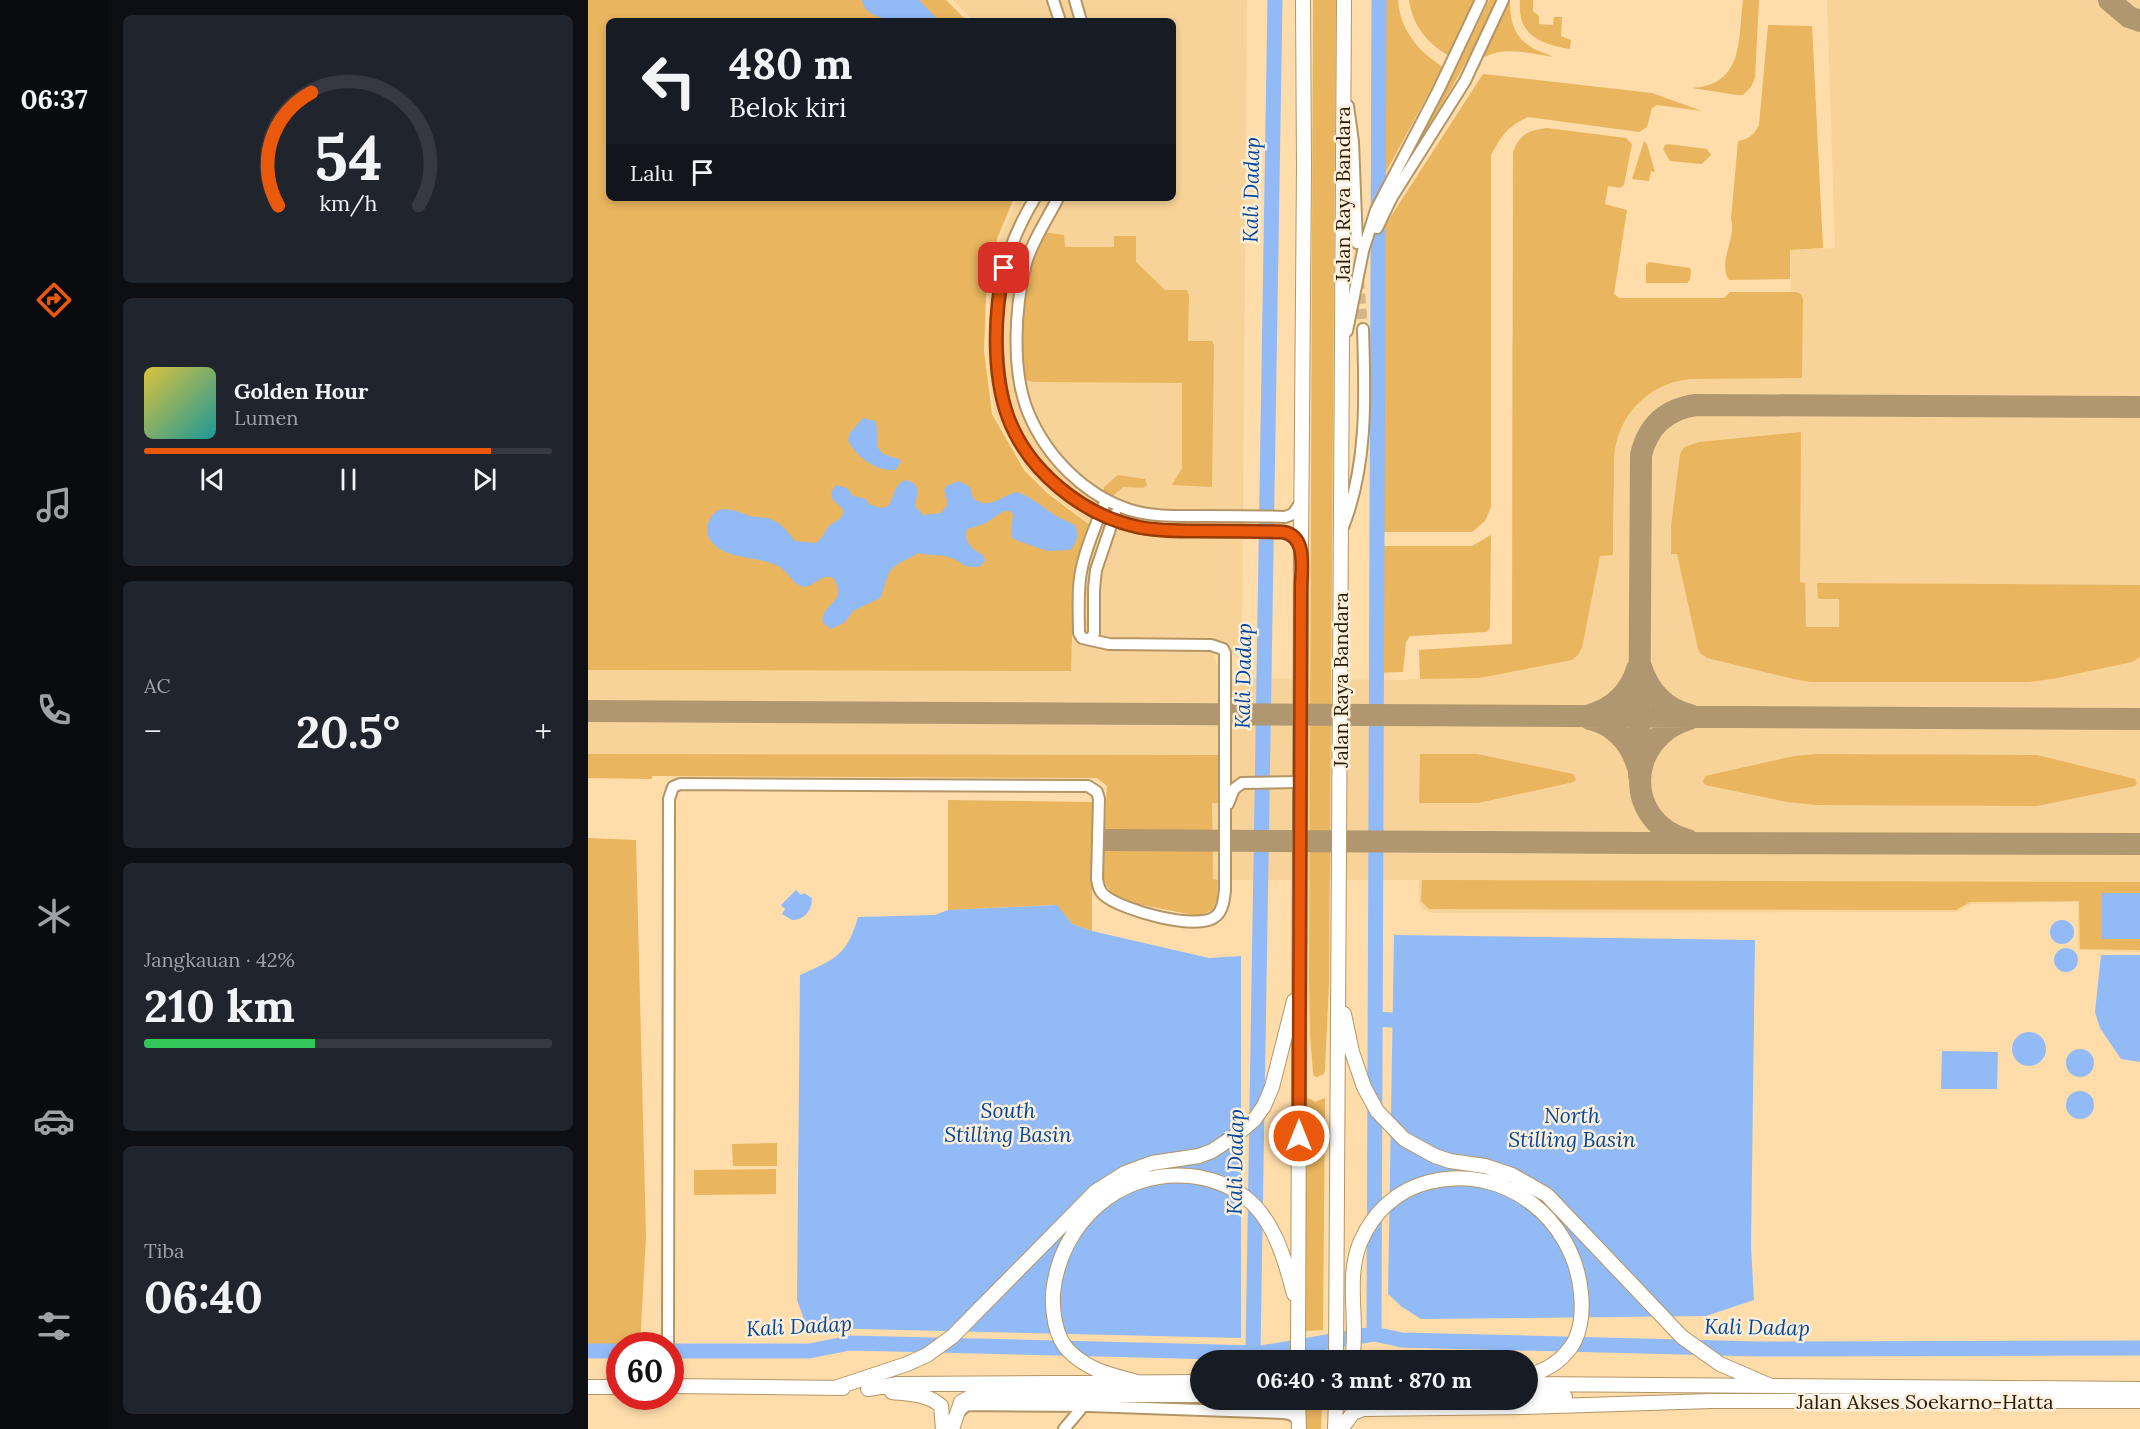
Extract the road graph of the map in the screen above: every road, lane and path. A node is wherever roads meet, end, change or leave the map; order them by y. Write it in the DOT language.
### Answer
graph roads {
  1 [pos="1053,0"];
  2 [pos="1075,0"];
  3 [pos="1303,0"];
  4 [pos="1344,0"];
  5 [pos="1481,0"];
  6 [pos="1503,0"];
  7 [pos="1059,18"];
  8 [pos="1081,18"];
  9 [pos="1342,68"];
  10 [pos="1402,170"];
  11 [pos="1033,201"];
  12 [pos="1056,201"];
  13 [pos="1357,243"];
  14 [pos="1356,281"];
  15 [pos="1363,329"];
  16 [pos="1341,370"];
  17 [pos="1106,500"];
  18 [pos="1302,501"];
  19 [pos="1118,505"];
  20 [pos="1100,514"];
  21 [pos="1113,519"];
  22 [pos="1340,534"];
  23 [pos="1301,548"];
  24 [pos="1091,639"];
  25 [pos="1300,782"];
  26 [pos="1225,815"];
  27 [pos="1338,977"];
  28 [pos="1300,978"];
  29 [pos="1298,1321"];
  30 [pos="668,1332"];
  31 [pos="1298,1350"];
  32 [pos="1336,1350"];
  33 [pos="1352,1350"];
  34 [pos="1538,1373"];
  35 [pos="1190,1383"];
  36 [pos="1538,1384"];
  37 [pos="684,1386"];
  38 [pos="1771,1386"];
  39 [pos="588,1387"];
  40 [pos="606,1387"];
  41 [pos="835,1388"];
  42 [pos="1137,1388"];
  43 [pos="868,1389"];
  44 [pos="2140,1389"];
  45 [pos="1190,1394"];
  46 [pos="1538,1397"];
  47 [pos="1711,1401"];
  48 [pos="2140,1401"];
  49 [pos="1080,1410"];
  50 [pos="1336,1410"];
  51 [pos="1341,1410"];
  52 [pos="956,1414"];
  53 [pos="1298,1424"];
  54 [pos="1337,1427"];
  55 [pos="943,1429"];
  56 [pos="952,1429"];
  57 [pos="1064,1429"];
  1 -- 7 [label="street"];
  2 -- 8 [label="street"];
  3 -- 18 [label="main road, Jalan Raya Bandara"];
  4 -- 9 [label="main road, Jalan Raya Bandara"];
  5 -- 10 [label="street"];
  6 -- 10 [label="street"];
  9 -- 13 [label="street"];
  9 -- 16 [label="main road, Jalan Raya Bandara"];
  10 -- 14 [label="street"];
  10 -- 14 [label="street"];
  11 -- 20 [label="street"];
  12 -- 17 [label="street"];
  14 -- 16 [label="street"];
  15 -- 22 [label="street"];
  16 -- 22 [label="main road, Jalan Raya Bandara"];
  17 -- 19 [label="street"];
  17 -- 20 [label="street"];
  18 -- 19 [label="street"];
  18 -- 23 [label="main road, Jalan Raya Bandara"];
  19 -- 21 [label="street"];
  20 -- 21 [label="street"];
  20 -- 24 [label="street"];
  21 -- 23 [label="street"];
  21 -- 24 [label="street"];
  22 -- 27 [label="main road, Jalan Raya Bandara"];
  23 -- 25 [label="main road, Jalan Raya Bandara"];
  24 -- 26 [label="street"];
  25 -- 26 [label="street"];
  25 -- 28 [label="main road, Jalan Raya Bandara"];
  26 -- 30 [label="street"];
  27 -- 32 [label="main road, Jalan Raya Bandara"];
  27 -- 38 [label="main road"];
  28 -- 29 [label="main road, Jalan Raya Bandara"];
  28 -- 41 [label="main road"];
  29 -- 31 [label="main road, Jalan Raya Bandara"];
  29 -- 42 [label="main road"];
  33 -- 34 [label="main road"];
  35 -- 42 [label="main road"];
  36 -- 38 [label="main road, Jalan Akses Soekarno-Hatta"];
  37 -- 41 [label="main road"];
  38 -- 44 [label="main road, Jalan Akses Soekarno-Hatta"];
  39 -- 40 [label="main road"];
  41 -- 43 [label="main road"];
  42 -- 43 [label="main road"];
  42 -- 45 [label="main road"];
  42 -- 52 [label="main road"];
  43 -- 55 [label="main road"];
  46 -- 47 [label="main road"];
  47 -- 48 [label="main road, Jalan Akses Soekarno-Hatta"];
  47 -- 54 [label="main road"];
  49 -- 57 [label="street"];
  50 -- 54 [label="main road"];
  51 -- 54 [label="main road"];
  52 -- 53 [label="street"];
  52 -- 56 [label="main road"];
}
